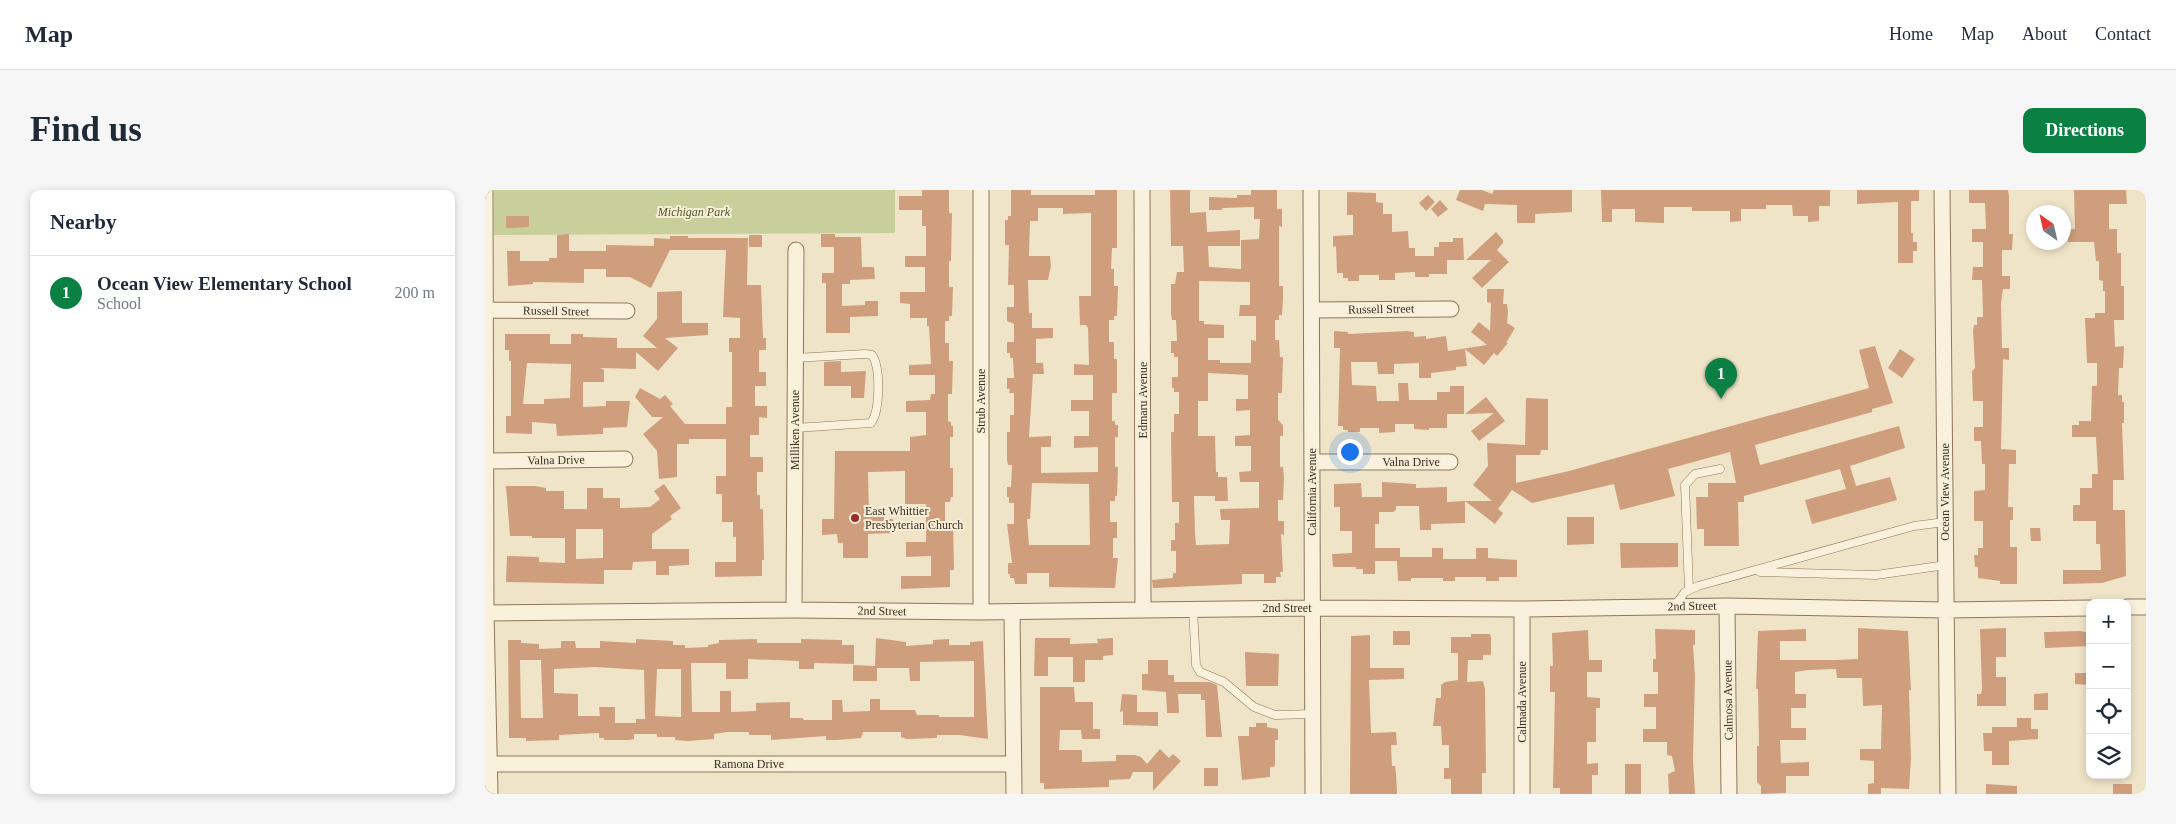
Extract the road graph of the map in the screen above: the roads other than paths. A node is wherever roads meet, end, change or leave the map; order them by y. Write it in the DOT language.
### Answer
graph roads {
  1 [pos="485,190"];
  2 [pos="981,190"];
  3 [pos="1142,190"];
  4 [pos="1311,190"];
  5 [pos="1942,190"];
  6 [pos="796,250"];
  7 [pos="1451,308"];
  8 [pos="485,310"];
  9 [pos="1311,310"];
  10 [pos="627,311"];
  11 [pos="795,358"];
  12 [pos="485,416"];
  13 [pos="795,428"];
  14 [pos="625,459"];
  15 [pos="487,461"];
  16 [pos="1312,462"];
  17 [pos="1450,462"];
  18 [pos="1720,469"];
  19 [pos="1945,522"];
  20 [pos="1945,565"];
  21 [pos="1750,572"];
  22 [pos="1689,590"];
  23 [pos="1727,606"];
  24 [pos="1674,607"];
  25 [pos="2131,607"];
  26 [pos="2146,607"];
  27 [pos="1313,608"];
  28 [pos="2086,608"];
  29 [pos="1143,609"];
  30 [pos="1193,609"];
  31 [pos="1521,609"];
  32 [pos="794,610"];
  33 [pos="1946,610"];
  34 [pos="981,612"];
  35 [pos="1012,612"];
  36 [pos="486,613"];
  37 [pos="1313,714"];
  38 [pos="488,764"];
  39 [pos="1013,764"];
  40 [pos="490,794"];
  41 [pos="1014,794"];
  42 [pos="1313,794"];
  43 [pos="1522,794"];
  44 [pos="1729,794"];
  45 [pos="1948,794"];
  1 -- 8 [label="street"];
  2 -- 34 [label="street, Strub Avenue"];
  3 -- 29 [label="street, Edmaru Avenue"];
  4 -- 9 [label="street, California Avenue"];
  5 -- 19 [label="street, Ocean View Avenue"];
  6 -- 11 [label="street, Milliken Avenue"];
  7 -- 9 [label="street, Russell Street"];
  8 -- 10 [label="street, Russell Street"];
  8 -- 12 [label="street"];
  9 -- 16 [label="street, California Avenue"];
  11 -- 13 [label="street, Milliken Avenue"];
  11 -- 13 [label="lane"];
  12 -- 15 [label="street"];
  13 -- 32 [label="street, Milliken Avenue"];
  14 -- 15 [label="street, Valna Drive"];
  15 -- 36 [label="street"];
  16 -- 17 [label="street, Valna Drive"];
  16 -- 27 [label="street, California Avenue"];
  18 -- 22 [label="lane"];
  19 -- 20 [label="street, Ocean View Avenue"];
  19 -- 21 [label="lane"];
  20 -- 21 [label="lane"];
  20 -- 33 [label="street, Ocean View Avenue"];
  21 -- 22 [label="lane"];
  22 -- 24 [label="lane"];
  23 -- 24 [label="street, 2nd Street"];
  23 -- 33 [label="street, 2nd Street"];
  23 -- 44 [label="street, Calmosa Avenue"];
  24 -- 31 [label="street, 2nd Street"];
  25 -- 26 [label="street"];
  27 -- 30 [label="street, 2nd Street"];
  27 -- 31 [label="street, 2nd Street"];
  27 -- 37 [label="street, California Avenue"];
  28 -- 33 [label="street, 2nd Street"];
  29 -- 30 [label="street, 2nd Street"];
  29 -- 35 [label="street, 2nd Street"];
  30 -- 37 [label="lane"];
  31 -- 43 [label="street, Calmada Avenue"];
  32 -- 34 [label="street, 2nd Street"];
  32 -- 36 [label="street, 2nd Street"];
  33 -- 45 [label="street, Ocean View Avenue"];
  34 -- 35 [label="street, 2nd Street"];
  35 -- 39 [label="street"];
  36 -- 38 [label="street"];
  37 -- 42 [label="street, California Avenue"];
  38 -- 39 [label="street, Ramona Drive"];
  38 -- 40 [label="street"];
  39 -- 41 [label="street"];
}
